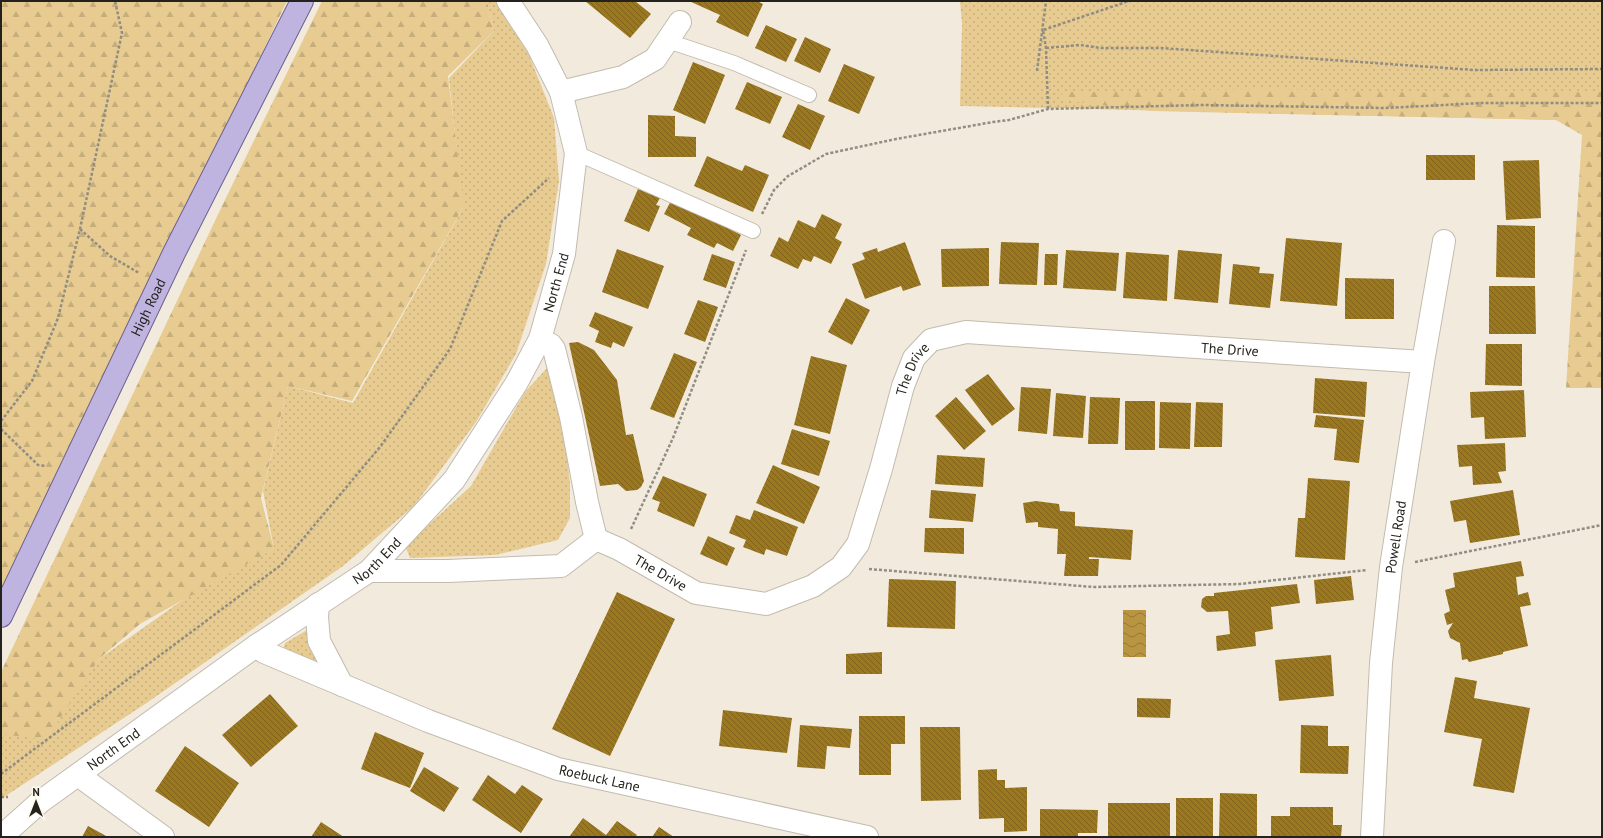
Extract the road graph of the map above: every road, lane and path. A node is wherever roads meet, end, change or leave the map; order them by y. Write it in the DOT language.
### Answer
graph roads {
  1 [pos="115,1"];
  2 [pos="302,1"];
  3 [pos="508,1"];
  4 [pos="1046,1"];
  5 [pos="1129,1"];
  6 [pos="680,22"];
  7 [pos="668,41"];
  8 [pos="1046,48"];
  9 [pos="1602,69"];
  10 [pos="1037,71"];
  11 [pos="561,92"];
  12 [pos="809,95"];
  13 [pos="1602,103"];
  14 [pos="1048,109"];
  15 [pos="576,153"];
  16 [pos="753,231"];
  17 [pos="1444,241"];
  18 [pos="540,340"];
  19 [pos="1423,362"];
  20 [pos="1,421"];
  21 [pos="1602,525"];
  22 [pos="596,539"];
  23 [pos="620,549"];
  24 [pos="841,567"];
  25 [pos="1391,567"];
  26 [pos="369,571"];
  27 [pos="318,604"];
  28 [pos="1,616"];
  29 [pos="256,646"];
  30 [pos="342,685"];
  31 [pos="1,774"];
  32 [pos="78,775"];
  33 [pos="1,837"];
  34 [pos="163,837"];
  35 [pos="867,837"];
  36 [pos="1372,837"];
  1 -- 20 [label="path"];
  2 -- 28 [label="main road, High Road"];
  3 -- 11 [label="street, North End"];
  4 -- 10 [label="path"];
  5 -- 8 [label="path"];
  6 -- 7 [label="street"];
  7 -- 11 [label="street"];
  7 -- 12 [label="lane"];
  8 -- 9 [label="path"];
  8 -- 14 [label="path"];
  11 -- 15 [label="street, North End"];
  13 -- 14 [label="path"];
  14 -- 16 [label="path"];
  15 -- 16 [label="lane"];
  15 -- 18 [label="street, North End"];
  15 -- 31 [label="path"];
  16 -- 23 [label="path"];
  17 -- 19 [label="street, Powell Road"];
  18 -- 22 [label="street"];
  18 -- 26 [label="street, North End"];
  19 -- 24 [label="street, The Drive"];
  19 -- 25 [label="street, Powell Road"];
  21 -- 25 [label="path"];
  22 -- 23 [label="street, The Drive"];
  22 -- 26 [label="street"];
  23 -- 24 [label="street, The Drive"];
  24 -- 25 [label="path"];
  25 -- 36 [label="street, Powell Road"];
  26 -- 27 [label="street, North End"];
  27 -- 29 [label="street, North End"];
  27 -- 30 [label="street"];
  29 -- 30 [label="street, Roebuck Lane"];
  29 -- 32 [label="street, North End"];
  30 -- 35 [label="street, Roebuck Lane"];
  32 -- 33 [label="street, North End"];
  32 -- 34 [label="street"];
}
